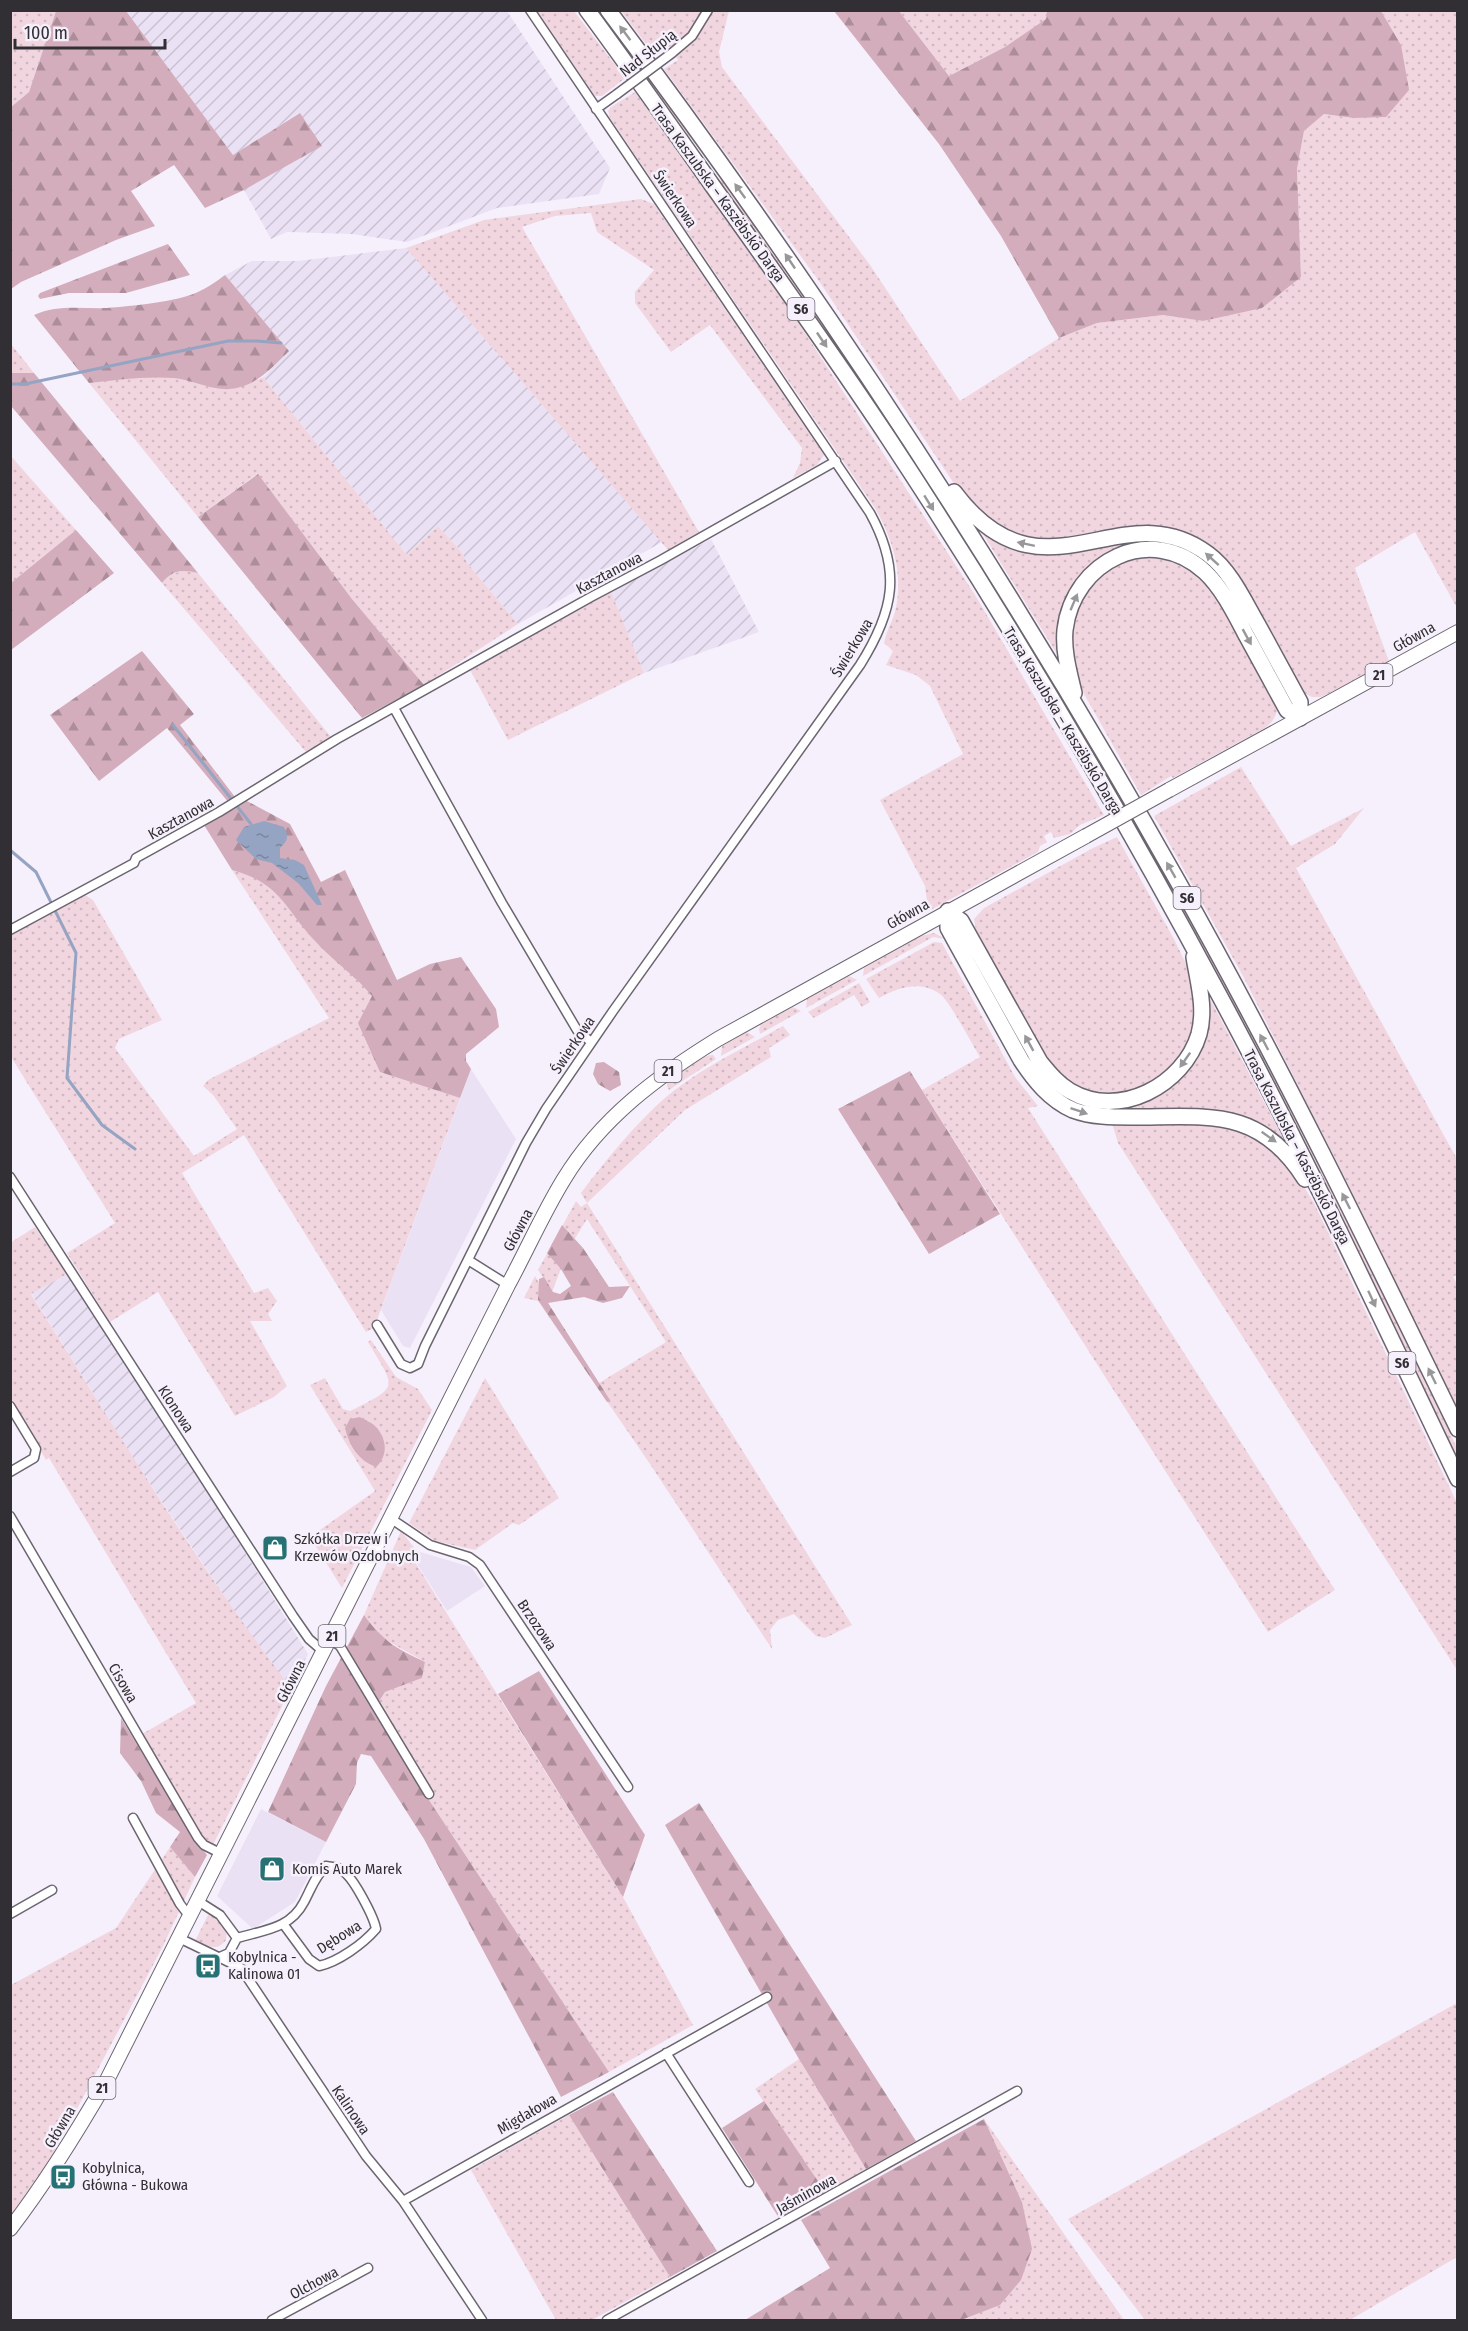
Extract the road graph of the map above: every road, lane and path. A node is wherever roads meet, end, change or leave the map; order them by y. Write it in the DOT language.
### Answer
graph roads {
  1 [pos="530,10"];
  2 [pos="587,10"];
  3 [pos="608,10"];
  4 [pos="708,10"];
  5 [pos="596,109"];
  6 [pos="905,432"];
  7 [pos="836,460"];
  8 [pos="1458,632"];
  9 [pos="1077,707"];
  10 [pos="394,708"];
  11 [pos="1300,718"];
  12 [pos="948,911"];
  13 [pos="10,930"];
  14 [pos="1192,945"];
  15 [pos="591,1042"];
  16 [pos="10,1177"];
  17 [pos="1347,1246"];
  18 [pos="468,1260"];
  19 [pos="508,1284"];
  20 [pos="377,1325"];
  21 [pos="10,1406"];
  22 [pos="1458,1429"];
  23 [pos="10,1472"];
  24 [pos="1458,1479"];
  25 [pos="10,1516"];
  26 [pos="390,1518"];
  27 [pos="330,1639"];
  28 [pos="324,1652"];
  29 [pos="628,1787"];
  30 [pos="429,1794"];
  31 [pos="133,1818"];
  32 [pos="222,1854"];
  33 [pos="52,1890"];
  34 [pos="198,1901"];
  35 [pos="10,1914"];
  36 [pos="190,1917"];
  37 [pos="284,1925"];
  38 [pos="179,1938"];
  39 [pos="237,1938"];
  40 [pos="220,1957"];
  41 [pos="767,1997"];
  42 [pos="666,2053"];
  43 [pos="1017,2091"];
  44 [pos="749,2182"];
  45 [pos="403,2201"];
  46 [pos="10,2229"];
  47 [pos="368,2268"];
  48 [pos="272,2320"];
  49 [pos="482,2320"];
  50 [pos="607,2320"];
  1 -- 5 [label="street, Świerkowa"];
  2 -- 14 [label="highway, Trasa Kaszubska – Kaszëbskô Darga / S6, one-way"];
  6 -- 3 [label="highway, Trasa Kaszubska – Kaszëbskô Darga / S6, one-way"];
  4 -- 5 [label="street, Nad Słupią, bridge"];
  5 -- 7 [label="street, Świerkowa"];
  6 -- 9 [label="highway, Trasa Kaszubska – Kaszëbskô Darga / S6"];
  11 -- 6 [label="highway, one-way"];
  7 -- 10 [label="street, Kasztanowa"];
  7 -- 15 [label="street, Świerkowa"];
  8 -- 11 [label="main road, Główna / 21"];
  9 -- 11 [label="highway, one-way"];
  22 -- 9 [label="highway, Trasa Kaszubska – Kaszëbskô Darga / S6, one-way"];
  10 -- 13 [label="street, Kasztanowa"];
  10 -- 15 [label="street"];
  11 -- 12 [label="main road, Główna / 21, bridge"];
  14 -- 12 [label="highway, one-way"];
  12 -- 17 [label="highway, one-way"];
  12 -- 19 [label="main road, Główna / 21"];
  14 -- 17 [label="highway, Trasa Kaszubska – Kaszëbskô Darga / S6"];
  15 -- 18 [label="street, Świerkowa"];
  16 -- 28 [label="street, Klonowa"];
  17 -- 24 [label="highway, Trasa Kaszubska – Kaszëbskô Darga / S6, one-way"];
  18 -- 19 [label="street"];
  18 -- 20 [label="street, Świerkowa"];
  19 -- 26 [label="main road, Główna / 21"];
  21 -- 23 [label="street"];
  25 -- 32 [label="street, Cisowa"];
  26 -- 27 [label="main road, Główna / 21"];
  26 -- 29 [label="street, Brzozowa"];
  27 -- 28 [label="main road, Główna / 21"];
  27 -- 30 [label="street"];
  28 -- 32 [label="main road, Główna / 21"];
  31 -- 36 [label="street"];
  32 -- 34 [label="main road, Główna / 21"];
  33 -- 35 [label="street"];
  34 -- 36 [label="main road, Główna / 21"];
  34 -- 39 [label="street"];
  36 -- 38 [label="main road, Główna / 21"];
  37 -- 37 [label="street, Dębowa"];
  37 -- 39 [label="street"];
  38 -- 40 [label="street, Kalinowa"];
  38 -- 46 [label="main road, Główna / 21"];
  39 -- 40 [label="street"];
  40 -- 45 [label="street, Kalinowa"];
  41 -- 42 [label="street, Migdałowa"];
  42 -- 44 [label="street"];
  42 -- 45 [label="street, Migdałowa"];
  43 -- 50 [label="street, Jaśminowa"];
  45 -- 49 [label="street, Kalinowa"];
  47 -- 48 [label="street, Olchowa"];
}
